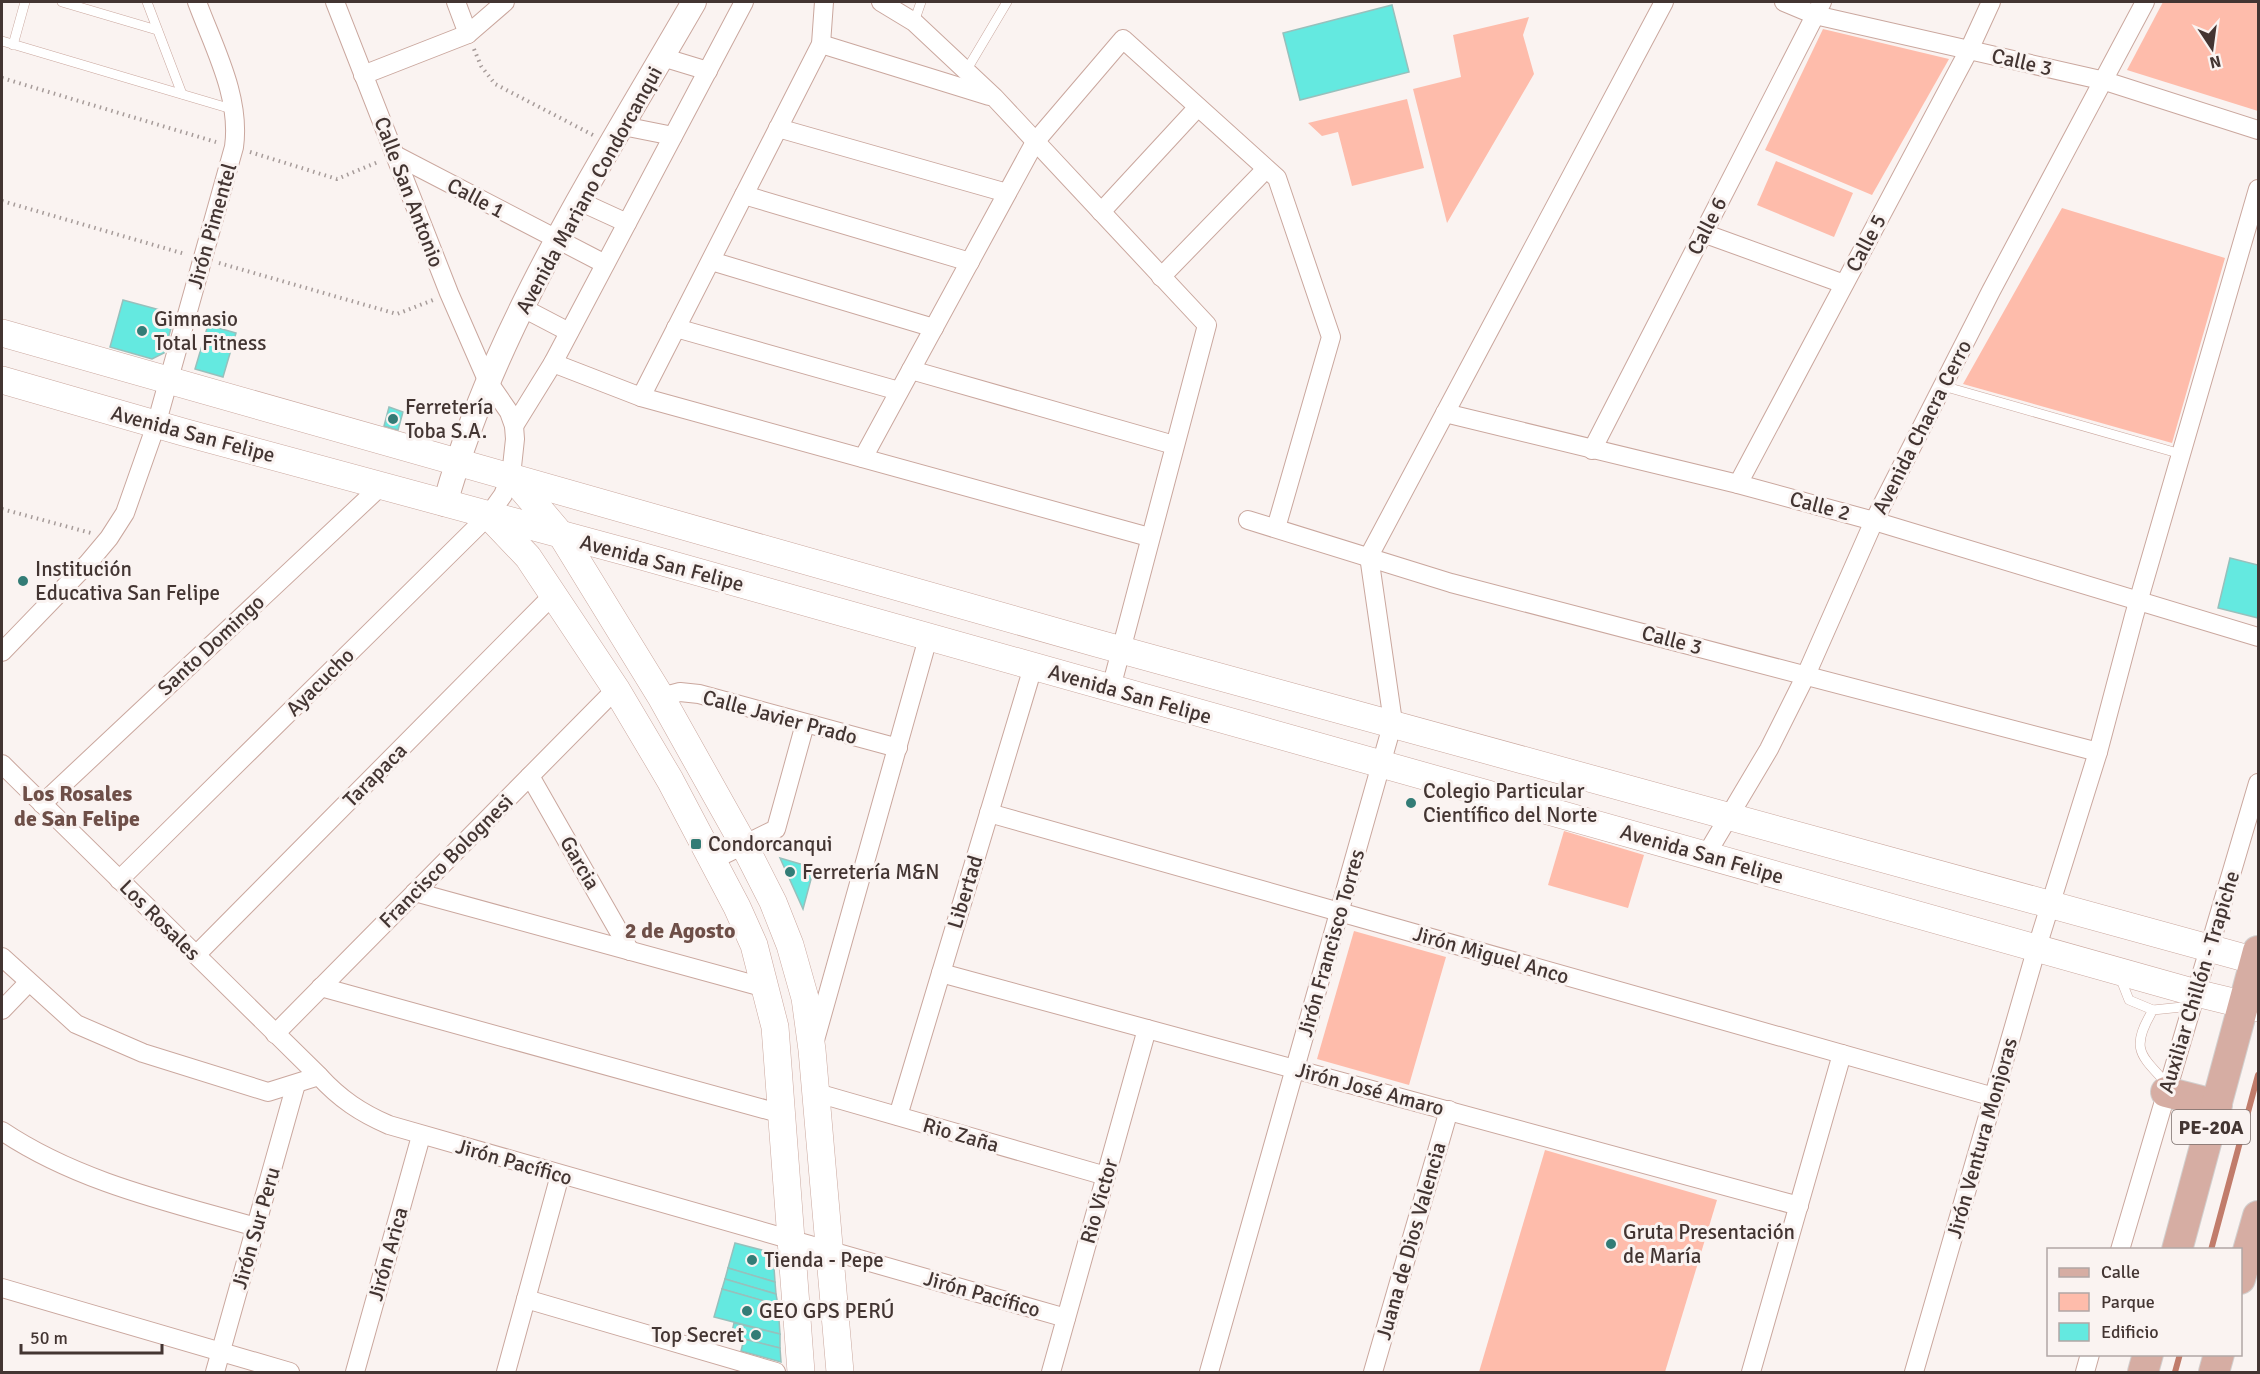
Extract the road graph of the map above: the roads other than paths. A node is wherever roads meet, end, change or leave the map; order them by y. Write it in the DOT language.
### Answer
graph roads {
  1 [pos="25,2"];
  2 [pos="62,2"];
  3 [pos="147,2"];
  4 [pos="197,2"];
  5 [pos="335,2"];
  6 [pos="456,2"];
  7 [pos="505,2"];
  8 [pos="694,2"];
  9 [pos="744,2"];
  10 [pos="824,2"];
  11 [pos="881,2"];
  12 [pos="921,2"];
  13 [pos="1007,2"];
  14 [pos="1664,2"];
  15 [pos="1784,2"];
  16 [pos="1991,2"];
  17 [pos="2145,2"];
  18 [pos="1819,8"];
  19 [pos="914,22"];
  20 [pos="157,30"];
  21 [pos="468,34"];
  22 [pos="2,41"];
  23 [pos="821,44"];
  24 [pos="13,45"];
  25 [pos="1969,50"];
  26 [pos="662,57"];
  27 [pos="708,70"];
  28 [pos="966,71"];
  29 [pos="363,75"];
  30 [pos="2105,81"];
  31 [pos="182,94"];
  32 [pos="993,97"];
  33 [pos="1198,107"];
  34 [pos="235,110"];
  35 [pos="778,128"];
  36 [pos="2259,130"];
  37 [pos="618,135"];
  38 [pos="673,136"];
  39 [pos="1035,142"];
  40 [pos="394,155"];
  41 [pos="1266,169"];
  42 [pos="2259,189"];
  43 [pos="1007,194"];
  44 [pos="744,195"];
  45 [pos="580,202"];
  46 [pos="1101,212"];
  47 [pos="627,223"];
  48 [pos="1703,233"];
  49 [pos="557,241"];
  50 [pos="711,261"];
  51 [pos="970,262"];
  52 [pos="605,264"];
  53 [pos="1161,277"];
  54 [pos="1844,284"];
  55 [pos="523,308"];
  56 [pos="676,328"];
  57 [pos="934,328"];
  58 [pos="569,332"];
  59 [pos="2,333"];
  60 [pos="553,363"];
  61 [pos="911,370"];
  62 [pos="2,380"];
  63 [pos="169,380"];
  64 [pos="487,380"];
  65 [pos="1942,386"];
  66 [pos="899,391"];
  67 [pos="641,397"];
  68 [pos="1445,413"];
  69 [pos="156,424"];
  70 [pos="514,426"];
  71 [pos="1174,445"];
  72 [pos="1592,450"];
  73 [pos="2181,454"];
  74 [pos="863,458"];
  75 [pos="457,462"];
  76 [pos="511,476"];
  77 [pos="1738,484"];
  78 [pos="381,486"];
  79 [pos="445,504"];
  80 [pos="488,516"];
  81 [pos="1248,520"];
  82 [pos="1874,520"];
  83 [pos="1276,528"];
  84 [pos="562,536"];
  85 [pos="1149,537"];
  86 [pos="1369,556"];
  87 [pos="554,594"];
  88 [pos="2138,601"];
  89 [pos="2259,637"];
  90 [pos="928,638"];
  91 [pos="1122,649"];
  92 [pos="2,652"];
  93 [pos="1033,667"];
  94 [pos="1806,675"];
  95 [pos="1111,688"];
  96 [pos="616,689"];
  97 [pos="661,697"];
  98 [pos="1393,722"];
  99 [pos="805,724"];
  100 [pos="898,748"];
  101 [pos="2098,753"];
  102 [pos="2,764"];
  103 [pos="1382,764"];
  104 [pos="530,776"];
  105 [pos="2259,783"];
  106 [pos="42,804"];
  107 [pos="989,813"];
  108 [pos="1730,815"];
  109 [pos="744,845"];
  110 [pos="1706,855"];
  111 [pos="713,860"];
  112 [pos="119,880"];
  113 [pos="415,892"];
  114 [pos="2053,904"];
  115 [pos="1340,912"];
  116 [pos="2037,947"];
  117 [pos="2209,948"];
  118 [pos="630,951"];
  119 [pos="196,955"];
  120 [pos="2257,956"];
  121 [pos="2,957"];
  122 [pos="2119,970"];
  123 [pos="941,973"];
  124 [pos="28,983"];
  125 [pos="321,987"];
  126 [pos="766,988"];
  127 [pos="2194,1000"];
  128 [pos="2251,1006"];
  129 [pos="2,1010"];
  130 [pos="2153,1010"];
  131 [pos="1147,1029"];
  132 [pos="275,1034"];
  133 [pos="812,1050"];
  134 [pos="1842,1054"];
  135 [pos="1295,1069"];
  136 [pos="319,1076"];
  137 [pos="296,1084"];
  138 [pos="2167,1088"];
  139 [pos="817,1093"];
  140 [pos="1994,1097"];
  141 [pos="2217,1105"];
  142 [pos="1449,1110"];
  143 [pos="782,1114"];
  144 [pos="898,1116"];
  145 [pos="2,1131"];
  146 [pos="421,1136"];
  147 [pos="560,1175"];
  148 [pos="1106,1176"];
  149 [pos="1799,1206"];
  150 [pos="2259,1216"];
  151 [pos="256,1227"];
  152 [pos="793,1241"];
  153 [pos="2121,1248"];
  154 [pos="2178,1248"];
  155 [pos="830,1251"];
  156 [pos="2242,1276"];
  157 [pos="2,1288"];
  158 [pos="525,1299"];
  159 [pos="1066,1318"];
  160 [pos="221,1352"];
  161 [pos="2089,1356"];
  162 [pos="2147,1356"];
  163 [pos="2218,1356"];
  164 [pos="215,1372"];
  165 [pos="290,1372"];
  166 [pos="355,1372"];
  167 [pos="506,1372"];
  168 [pos="776,1372"];
  169 [pos="801,1372"];
  170 [pos="840,1372"];
  171 [pos="1051,1372"];
  172 [pos="1209,1372"];
  173 [pos="1373,1372"];
  174 [pos="1751,1372"];
  175 [pos="1914,1372"];
  176 [pos="2085,1372"];
  177 [pos="2143,1372"];
  178 [pos="2214,1372"];
  1 -- 24 [label="lane"];
  2 -- 20 [label="lane"];
  3 -- 20 [label="lane"];
  4 -- 34 [label="street, Jirón Pimentel"];
  5 -- 29 [label="street, Calle San Antonio"];
  6 -- 21 [label="street"];
  7 -- 21 [label="street"];
  8 -- 26 [label="street, Avenida Mariano Condorcanqui"];
  9 -- 27 [label="street"];
  10 -- 23 [label="street"];
  11 -- 19 [label="street"];
  12 -- 19 [label="lane"];
  13 -- 28 [label="lane"];
  14 -- 68 [label="street"];
  15 -- 18 [label="street, Calle 3"];
  16 -- 25 [label="street, Calle 5"];
  17 -- 30 [label="street, Avenida Chacra Cerro"];
  18 -- 25 [label="street, Calle 3"];
  18 -- 48 [label="street, Calle 6"];
  19 -- 28 [label="street"];
  20 -- 31 [label="lane"];
  21 -- 29 [label="street"];
  22 -- 24 [label="lane"];
  23 -- 32 [label="street"];
  23 -- 35 [label="street"];
  24 -- 31 [label="lane"];
  25 -- 30 [label="street, Calle 3"];
  25 -- 54 [label="street, Calle 5"];
  26 -- 27 [label="street"];
  26 -- 37 [label="street, Avenida Mariano Condorcanqui"];
  27 -- 38 [label="street"];
  28 -- 32 [label="street"];
  29 -- 40 [label="street, Calle San Antonio"];
  30 -- 36 [label="street, Calle 3"];
  30 -- 65 [label="street, Avenida Chacra Cerro"];
  31 -- 34 [label="lane"];
  32 -- 39 [label="street"];
  33 -- 39 [label="street"];
  33 -- 41 [label="street"];
  33 -- 46 [label="street"];
  34 -- 63 [label="street, Jirón Pimentel"];
  35 -- 43 [label="street"];
  35 -- 44 [label="street"];
  37 -- 38 [label="street"];
  37 -- 45 [label="street, Avenida Mariano Condorcanqui"];
  38 -- 47 [label="street"];
  39 -- 43 [label="street"];
  39 -- 46 [label="street"];
  40 -- 49 [label="street, Calle 1"];
  40 -- 64 [label="street, Calle San Antonio"];
  41 -- 53 [label="street"];
  41 -- 83 [label="street"];
  42 -- 73 [label="street, Jirón Ventura Monjoras"];
  43 -- 51 [label="street"];
  44 -- 50 [label="street"];
  44 -- 51 [label="street"];
  45 -- 47 [label="street"];
  45 -- 49 [label="street, Avenida Mariano Condorcanqui"];
  46 -- 53 [label="street"];
  47 -- 52 [label="street"];
  48 -- 54 [label="street"];
  48 -- 72 [label="street, Calle 6"];
  49 -- 52 [label="street, Calle 1"];
  49 -- 55 [label="street, Avenida Mariano Condorcanqui"];
  50 -- 56 [label="street"];
  50 -- 57 [label="street"];
  51 -- 57 [label="street"];
  52 -- 58 [label="street"];
  53 -- 71 [label="street"];
  54 -- 77 [label="street, Calle 5"];
  55 -- 58 [label="street"];
  55 -- 64 [label="street, Avenida Mariano Condorcanqui"];
  56 -- 66 [label="street"];
  56 -- 67 [label="street"];
  57 -- 61 [label="street"];
  58 -- 60 [label="street"];
  59 -- 63 [label="main road, Avenida San Felipe"];
  60 -- 67 [label="street"];
  60 -- 70 [label="street"];
  61 -- 66 [label="street"];
  61 -- 71 [label="street"];
  62 -- 69 [label="main road, Avenida San Felipe"];
  63 -- 69 [label="street, Jirón Pimentel"];
  63 -- 75 [label="main road, Avenida San Felipe"];
  64 -- 70 [label="street"];
  64 -- 75 [label="street, Avenida Mariano Condorcanqui"];
  65 -- 73 [label="lane"];
  65 -- 82 [label="street, Avenida Chacra Cerro"];
  66 -- 74 [label="street"];
  67 -- 74 [label="street"];
  68 -- 72 [label="street, Calle 2"];
  68 -- 86 [label="street"];
  69 -- 78 [label="main road, Avenida San Felipe"];
  69 -- 92 [label="street, Jirón Pimentel"];
  70 -- 76 [label="street"];
  71 -- 85 [label="street"];
  72 -- 77 [label="street, Calle 2"];
  73 -- 88 [label="street, Jirón Ventura Monjoras"];
  74 -- 85 [label="street"];
  75 -- 76 [label="main road, Avenida San Felipe"];
  75 -- 79 [label="street, Avenida Mariano Condorcanqui"];
  76 -- 80 [label="street, Ayacucho"];
  76 -- 84 [label="main road"];
  76 -- 91 [label="main road, Avenida San Felipe"];
  77 -- 82 [label="street, Calle 2"];
  78 -- 79 [label="main road, Avenida San Felipe"];
  78 -- 106 [label="street, Santo Domingo"];
  79 -- 80 [label="main road, Avenida San Felipe"];
  80 -- 84 [label="main road, Avenida San Felipe"];
  80 -- 87 [label="main road"];
  80 -- 112 [label="street, Ayacucho"];
  81 -- 83 [label="street, Calle 3"];
  82 -- 88 [label="street, Calle 2"];
  82 -- 94 [label="street, Avenida Chacra Cerro"];
  83 -- 86 [label="street, Calle 3"];
  84 -- 90 [label="main road, Avenida San Felipe"];
  84 -- 97 [label="main road"];
  85 -- 91 [label="street"];
  86 -- 94 [label="street, Calle 3"];
  86 -- 98 [label="street"];
  87 -- 96 [label="main road"];
  87 -- 119 [label="street, Tarapaca"];
  88 -- 89 [label="street, Calle 2"];
  88 -- 101 [label="street, Jirón Ventura Monjoras"];
  90 -- 93 [label="main road, Avenida San Felipe"];
  90 -- 100 [label="street"];
  91 -- 95 [label="street"];
  91 -- 98 [label="main road, Avenida San Felipe"];
  93 -- 95 [label="main road, Avenida San Felipe"];
  93 -- 107 [label="street, Libertad"];
  94 -- 101 [label="street, Calle 3"];
  94 -- 108 [label="street, Avenida Chacra Cerro"];
  95 -- 103 [label="main road, Avenida San Felipe"];
  96 -- 104 [label="street, Francisco Bolognesi"];
  96 -- 111 [label="main road"];
  97 -- 99 [label="street, Calle Javier Prado"];
  97 -- 109 [label="main road"];
  98 -- 103 [label="street, Jirón Francisco Torres"];
  98 -- 108 [label="main road, Avenida San Felipe"];
  99 -- 100 [label="street, Calle Javier Prado"];
  99 -- 109 [label="street"];
  100 -- 133 [label="street"];
  101 -- 114 [label="street, Jirón Ventura Monjoras"];
  102 -- 106 [label="street, Los Rosales"];
  103 -- 110 [label="main road, Avenida San Felipe"];
  103 -- 115 [label="street, Jirón Francisco Torres"];
  104 -- 113 [label="street, Francisco Bolognesi"];
  104 -- 118 [label="street, Garcia"];
  105 -- 117 [label="street, Auxiliar Chillón - Trapiche"];
  106 -- 112 [label="street, Los Rosales"];
  107 -- 115 [label="street, Jirón Miguel Anco"];
  107 -- 123 [label="street, Libertad"];
  108 -- 110 [label="street, Avenida Chacra Cerro"];
  108 -- 114 [label="main road, Avenida San Felipe"];
  109 -- 111 [label="street"];
  109 -- 133 [label="main road"];
  110 -- 116 [label="main road, Avenida San Felipe"];
  111 -- 126 [label="main road"];
  112 -- 119 [label="street, Los Rosales"];
  113 -- 118 [label="street"];
  113 -- 125 [label="street, Francisco Bolognesi"];
  114 -- 116 [label="street, Jirón Ventura Monjoras"];
  114 -- 117 [label="main road, Avenida San Felipe"];
  115 -- 134 [label="street, Jirón Miguel Anco"];
  115 -- 135 [label="street, Jirón Francisco Torres"];
  116 -- 122 [label="main road, Avenida San Felipe"];
  116 -- 140 [label="street, Jirón Ventura Monjoras"];
  117 -- 120 [label="main road, Avenida San Felipe"];
  117 -- 127 [label="street, Auxiliar Chillón - Trapiche"];
  118 -- 126 [label="street"];
  119 -- 132 [label="street, Los Rosales"];
  120 -- 128 [label="main road, PE-20A"];
  121 -- 124 [label="street"];
  122 -- 127 [label="main road, Avenida San Felipe"];
  122 -- 130 [label="lane"];
  123 -- 131 [label="street, Jirón José Amaro"];
  123 -- 144 [label="street, Libertad"];
  124 -- 129 [label="street"];
  124 -- 137 [label="street"];
  125 -- 132 [label="street, Francisco Bolognesi"];
  125 -- 143 [label="street"];
  126 -- 143 [label="main road"];
  127 -- 128 [label="main road, Avenida San Felipe"];
  127 -- 130 [label="lane"];
  127 -- 138 [label="street, Auxiliar Chillón - Trapiche"];
  128 -- 141 [label="main road, PE-20A"];
  130 -- 138 [label="lane"];
  131 -- 135 [label="street, Jirón José Amaro"];
  131 -- 148 [label="street, Rio Victor"];
  132 -- 136 [label="street, Los Rosales"];
  133 -- 139 [label="main road"];
  134 -- 140 [label="street, Jirón Miguel Anco"];
  134 -- 149 [label="street"];
  135 -- 142 [label="street, Jirón José Amaro"];
  135 -- 172 [label="street, Jirón Francisco Torres"];
  136 -- 137 [label="street"];
  136 -- 146 [label="street, Jirón Pacífico"];
  137 -- 151 [label="street, Jirón Sur Peru"];
  138 -- 141 [label="main road"];
  138 -- 153 [label="street, Auxiliar Chillón - Trapiche"];
  139 -- 144 [label="street, Rio Zaña"];
  139 -- 155 [label="main road"];
  140 -- 175 [label="street, Jirón Ventura Monjoras"];
  141 -- 154 [label="main road, PE-20A"];
  142 -- 149 [label="street, Jirón José Amaro"];
  142 -- 173 [label="street, Juana de Dios Valencia"];
  143 -- 152 [label="main road"];
  144 -- 148 [label="street, Rio Zaña"];
  145 -- 151 [label="street"];
  146 -- 147 [label="street, Jirón Pacífico"];
  146 -- 166 [label="street, Jirón Arica"];
  147 -- 152 [label="street, Jirón Pacífico"];
  147 -- 158 [label="street"];
  148 -- 159 [label="street, Rio Victor"];
  149 -- 174 [label="street"];
  150 -- 156 [label="main road"];
  151 -- 160 [label="street, Jirón Sur Peru"];
  152 -- 155 [label="street, Jirón Pacífico"];
  152 -- 169 [label="main road"];
  155 -- 159 [label="street, Jirón Pacífico"];
  155 -- 170 [label="main road"];
  157 -- 160 [label="street"];
  158 -- 167 [label="street"];
  158 -- 168 [label="street"];
  159 -- 171 [label="street, Rio Victor"];
  160 -- 164 [label="street, Jirón Sur Peru"];
  160 -- 165 [label="street"];
  161 -- 176 [label="street"];
  162 -- 177 [label="main road"];
  163 -- 178 [label="main road"];
}
